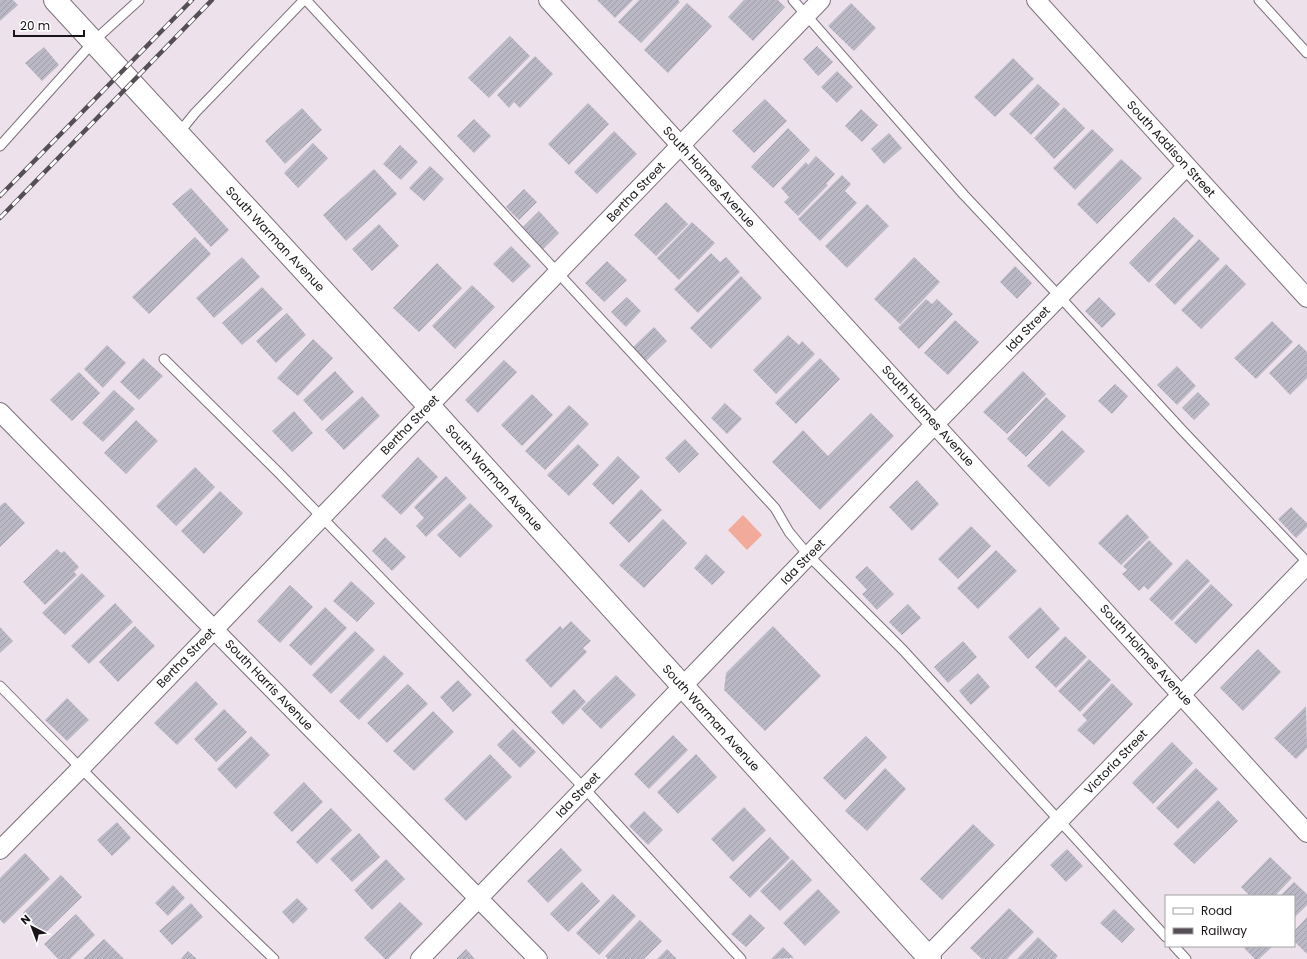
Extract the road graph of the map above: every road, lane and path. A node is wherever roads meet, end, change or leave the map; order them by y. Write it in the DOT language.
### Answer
graph roads {
  1 [pos="55,0"];
  2 [pos="139,0"];
  3 [pos="305,0"];
  4 [pos="548,0"];
  5 [pos="792,0"];
  6 [pos="821,0"];
  7 [pos="1036,0"];
  8 [pos="1259,0"];
  9 [pos="806,16"];
  10 [pos="93,42"];
  11 [pos="1307,53"];
  12 [pos="178,134"];
  13 [pos="0,146"];
  14 [pos="681,146"];
  15 [pos="1187,166"];
  16 [pos="558,273"];
  17 [pos="1060,297"];
  18 [pos="1307,298"];
  19 [pos="164,359"];
  20 [pos="429,406"];
  21 [pos="0,412"];
  22 [pos="935,424"];
  23 [pos="322,516"];
  24 [pos="809,556"];
  25 [pos="1307,563"];
  26 [pos="214,629"];
  27 [pos="0,686"];
  28 [pos="683,688"];
  29 [pos="1182,694"];
  30 [pos="80,769"];
  31 [pos="584,789"];
  32 [pos="1060,820"];
  33 [pos="1307,833"];
  34 [pos="0,850"];
  35 [pos="479,899"];
  36 [pos="1165,936"];
  37 [pos="1175,947"];
  38 [pos="928,958"];
  39 [pos="274,959"];
  40 [pos="420,959"];
  41 [pos="538,959"];
  42 [pos="741,959"];
  43 [pos="1186,959"];
  1 -- 10 [label="main road, South Warman Avenue"];
  2 -- 10 [label="lane"];
  3 -- 12 [label="lane"];
  3 -- 16 [label="lane"];
  4 -- 14 [label="street, South Holmes Avenue"];
  5 -- 9 [label="lane"];
  6 -- 9 [label="street, Bertha Street"];
  7 -- 15 [label="street, South Addison Street"];
  8 -- 11 [label="lane"];
  9 -- 14 [label="street, Bertha Street"];
  9 -- 17 [label="lane"];
  10 -- 12 [label="main road, South Warman Avenue"];
  10 -- 13 [label="lane"];
  12 -- 20 [label="main road, South Warman Avenue"];
  14 -- 16 [label="street, Bertha Street"];
  14 -- 22 [label="street, South Holmes Avenue"];
  15 -- 17 [label="street, Ida Street"];
  15 -- 18 [label="street, South Addison Street"];
  16 -- 20 [label="street, Bertha Street"];
  16 -- 24 [label="lane"];
  17 -- 22 [label="street, Ida Street"];
  17 -- 25 [label="lane"];
  19 -- 23 [label="lane"];
  20 -- 23 [label="street, Bertha Street"];
  20 -- 28 [label="main road, South Warman Avenue"];
  21 -- 26 [label="street, South Harris Avenue"];
  22 -- 24 [label="street, Ida Street"];
  22 -- 29 [label="street, South Holmes Avenue"];
  23 -- 26 [label="street, Bertha Street"];
  23 -- 31 [label="lane"];
  24 -- 28 [label="street, Ida Street"];
  24 -- 32 [label="lane"];
  25 -- 29 [label="street, Victoria Street"];
  26 -- 30 [label="street, Bertha Street"];
  26 -- 35 [label="street, South Harris Avenue"];
  27 -- 30 [label="lane"];
  28 -- 31 [label="street, Ida Street"];
  28 -- 38 [label="main road, South Warman Avenue"];
  29 -- 32 [label="street, Victoria Street"];
  29 -- 33 [label="street, South Holmes Avenue"];
  30 -- 34 [label="street, Bertha Street"];
  30 -- 39 [label="lane"];
  31 -- 35 [label="street, Ida Street"];
  31 -- 42 [label="lane"];
  32 -- 36 [label="lane"];
  32 -- 38 [label="street, Victoria Street"];
  35 -- 40 [label="street, Ida Street"];
  35 -- 41 [label="street, South Harris Avenue"];
  37 -- 43 [label="lane"];
}
